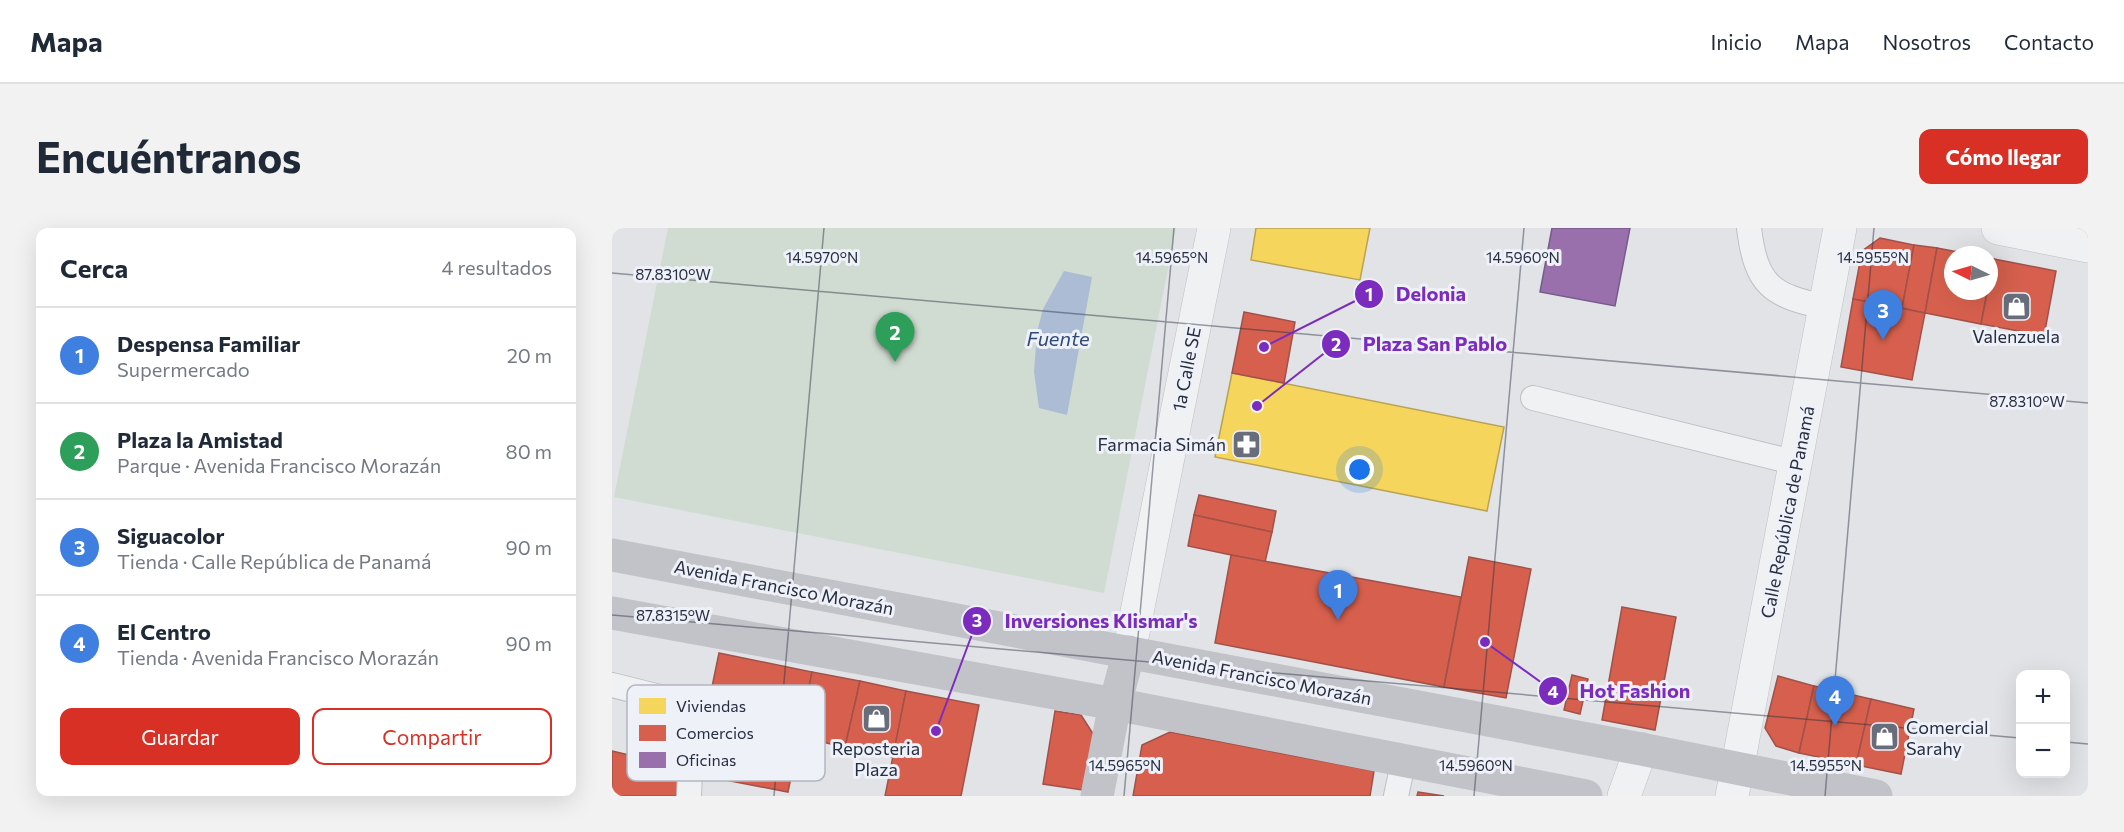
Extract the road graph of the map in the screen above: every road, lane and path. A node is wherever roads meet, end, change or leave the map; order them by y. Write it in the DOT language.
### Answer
graph roads {
  1 [pos="1214,228"];
  2 [pos="1749,228"];
  3 [pos="1840,228"];
  4 [pos="1998,228"];
  5 [pos="2088,246"];
  6 [pos="1826,307"];
  7 [pos="1533,398"];
  8 [pos="1797,463"];
  9 [pos="612,555"];
  10 [pos="612,613"];
  11 [pos="1129,652"];
  12 [pos="612,685"];
  13 [pos="627,689"];
  14 [pos="1115,704"];
  15 [pos="1641,749"];
  16 [pos="1404,759"];
  17 [pos="690,781"];
  18 [pos="1735,782"];
  19 [pos="689,796"];
  20 [pos="1097,796"];
  21 [pos="1396,796"];
  22 [pos="1586,796"];
  23 [pos="1624,796"];
  24 [pos="1876,796"];
  1 -- 11 [label="street, 1a Calle SE"];
  2 -- 6 [label="lane"];
  3 -- 6 [label="street, Calle República de Panamá"];
  4 -- 5 [label="street"];
  6 -- 8 [label="street, Calle República de Panamá"];
  7 -- 8 [label="lane"];
  8 -- 18 [label="street, Calle República de Panamá"];
  9 -- 11 [label="main road, Avenida Francisco Morazán"];
  10 -- 14 [label="main road"];
  11 -- 14 [label="main road"];
  11 -- 15 [label="main road, Avenida Francisco Morazán"];
  12 -- 13 [label="lane"];
  14 -- 16 [label="main road"];
  14 -- 20 [label="main road"];
  15 -- 18 [label="main road, Avenida Francisco Morazán"];
  15 -- 23 [label="street"];
  16 -- 21 [label="lane"];
  16 -- 22 [label="main road"];
  17 -- 19 [label="lane"];
  18 -- 24 [label="main road, Avenida Francisco Morazán"];
}
